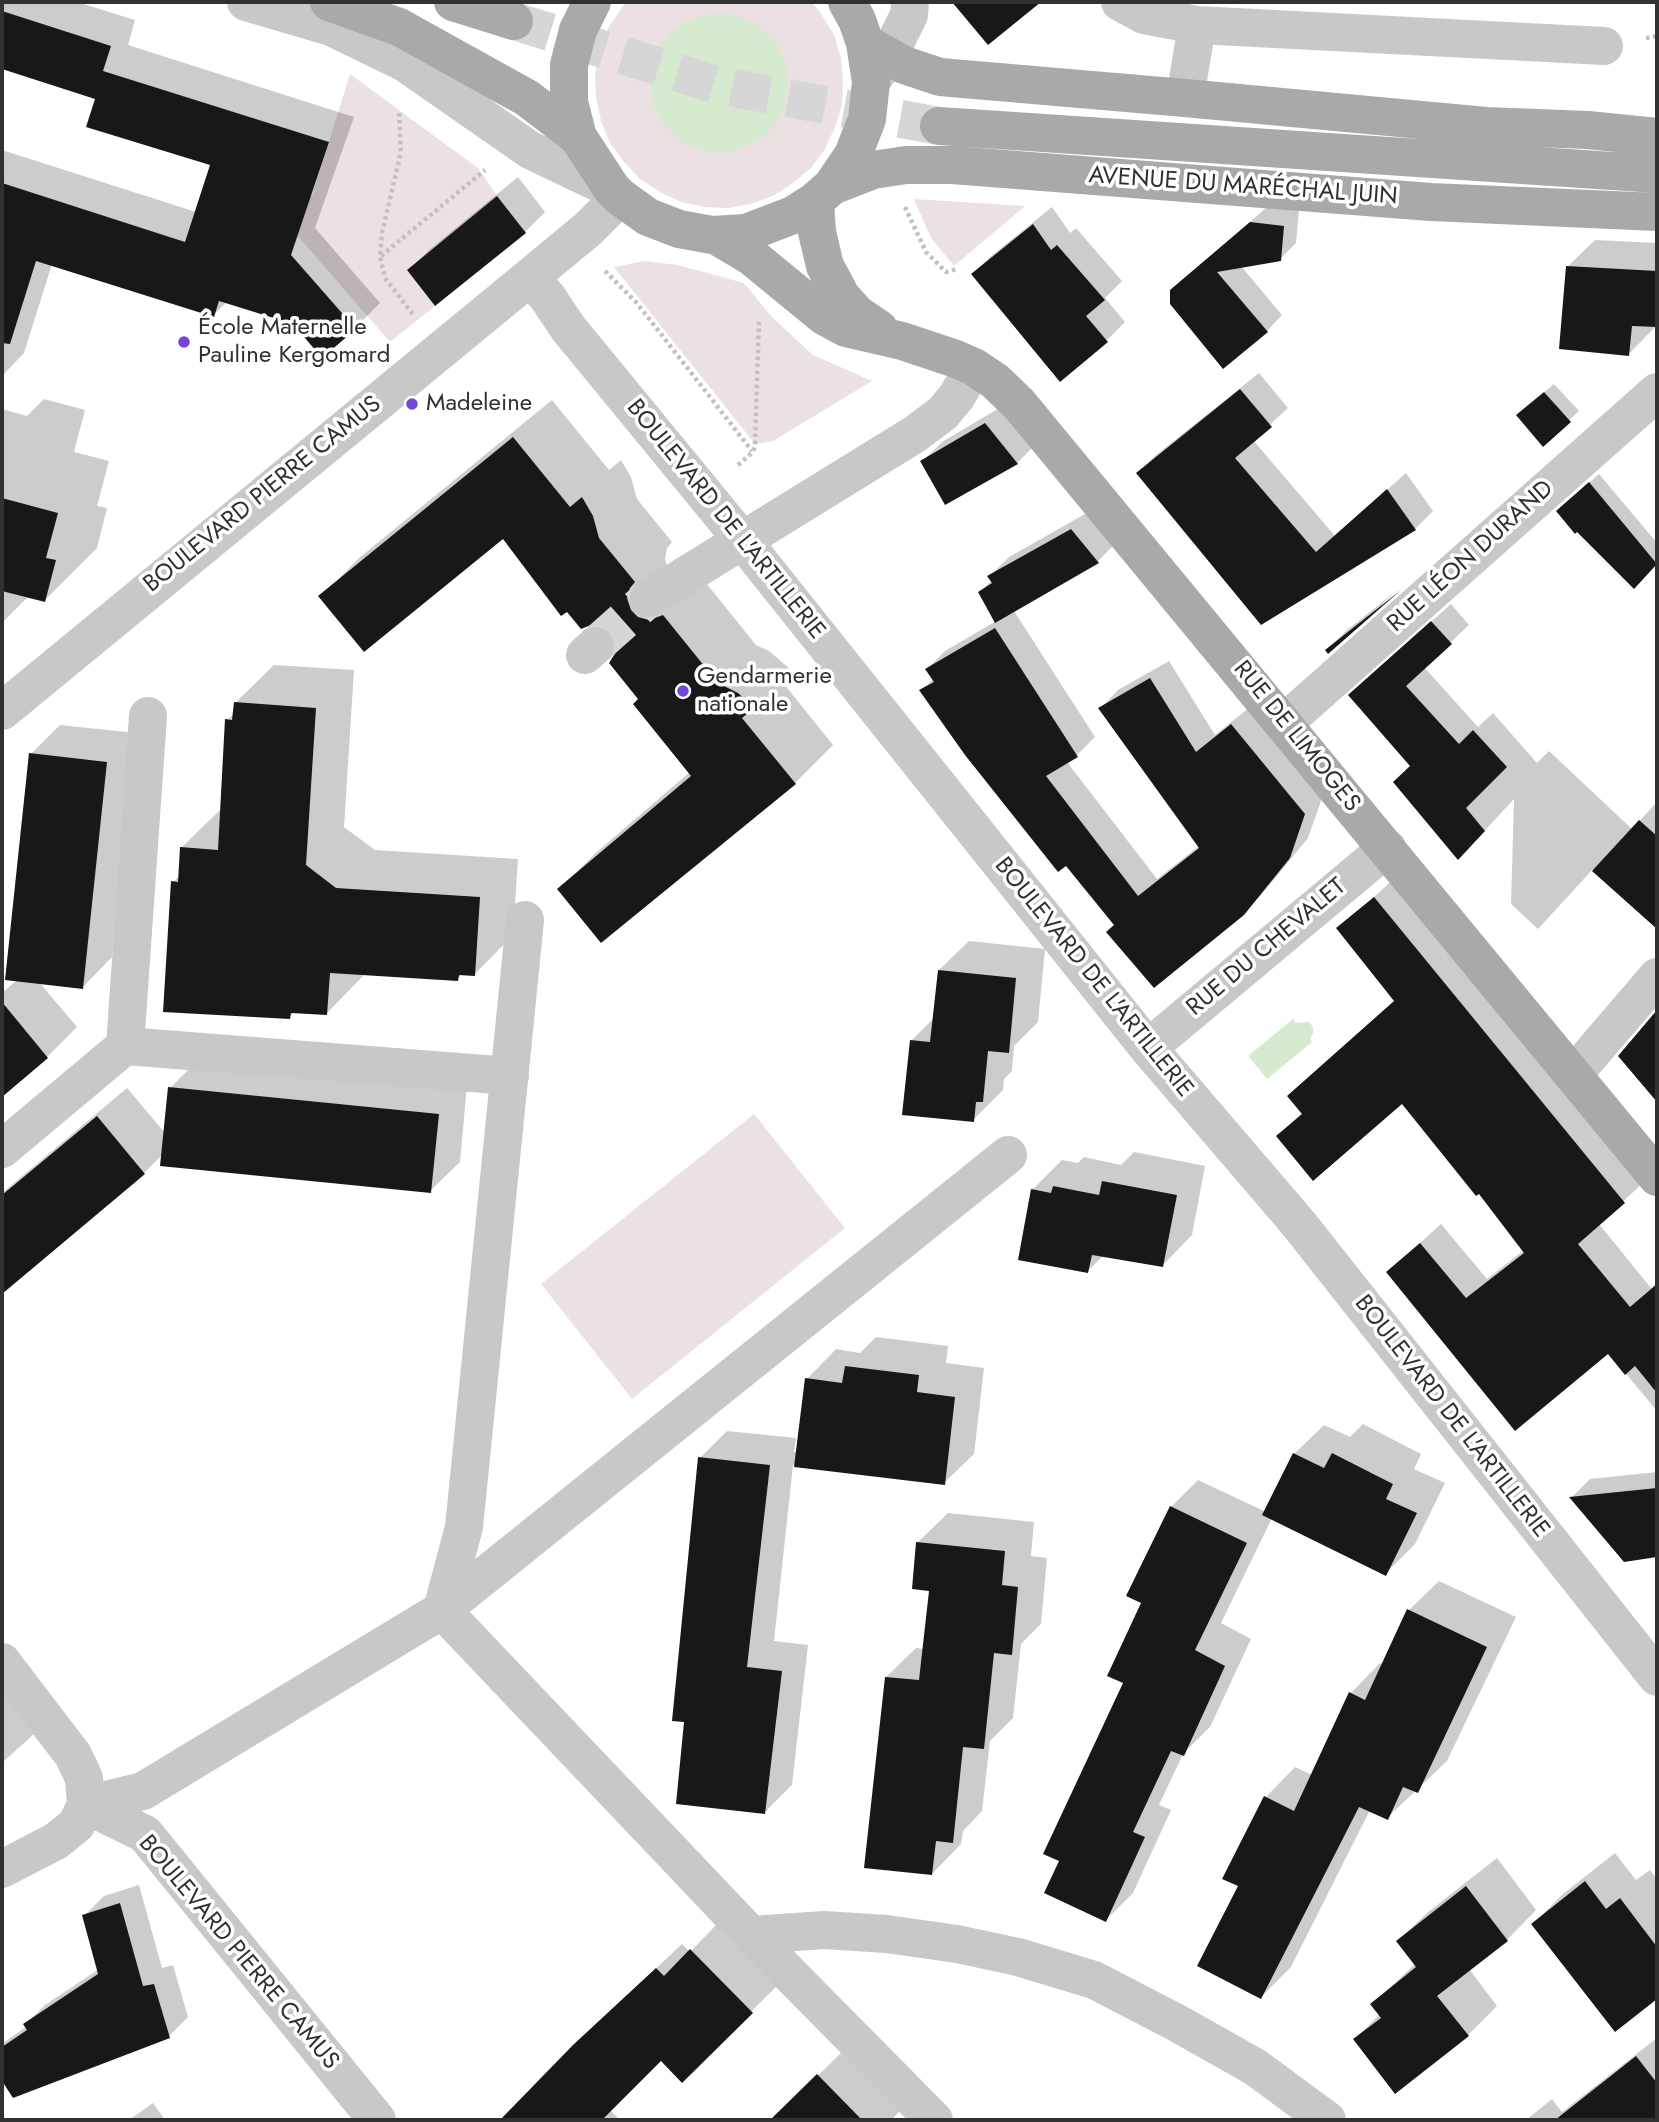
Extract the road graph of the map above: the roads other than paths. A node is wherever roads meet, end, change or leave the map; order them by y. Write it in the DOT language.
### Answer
graph roads {
  1 [pos="246,2"];
  2 [pos="329,2"];
  3 [pos="453,2"];
  4 [pos="592,2"];
  5 [pos="847,2"];
  6 [pos="910,2"];
  7 [pos="1120,2"];
  8 [pos="514,21"];
  9 [pos="1197,25"];
  10 [pos="1604,46"];
  11 [pos="875,61"];
  12 [pos="1185,98"];
  13 [pos="939,126"];
  14 [pos="578,137"];
  15 [pos="1657,137"];
  16 [pos="1657,174"];
  17 [pos="616,193"];
  18 [pos="824,194"];
  19 [pos="1657,212"];
  20 [pos="715,235"];
  21 [pos="530,277"];
  22 [pos="902,341"];
  23 [pos="974,367"];
  24 [pos="1657,392"];
  25 [pos="743,541"];
  26 [pos="649,598"];
  27 [pos="2,711"];
  28 [pos="148,716"];
  29 [pos="1284,723"];
  30 [pos="1387,848"];
  31 [pos="525,920"];
  32 [pos="1657,977"];
  33 [pos="125,1046"];
  34 [pos="1148,1048"];
  35 [pos="1573,1074"];
  36 [pos="510,1076"];
  37 [pos="2,1149"];
  38 [pos="1008,1155"];
  39 [pos="1657,1177"];
  40 [pos="442,1610"];
  41 [pos="2,1662"];
  42 [pos="1657,1677"];
  43 [pos="86,1805"];
  44 [pos="2,1869"];
  45 [pos="751,1935"];
  46 [pos="377,2120"];
  47 [pos="934,2120"];
  48 [pos="1327,2120"];
  1 -- 17 [label="street"];
  2 -- 14 [label="main road"];
  3 -- 8 [label="main road"];
  4 -- 14 [label="main road"];
  5 -- 11 [label="main road"];
  6 -- 11 [label="street"];
  7 -- 9 [label="street"];
  9 -- 10 [label="street"];
  9 -- 12 [label="street"];
  11 -- 12 [label="main road"];
  11 -- 18 [label="main road"];
  12 -- 15 [label="main road"];
  13 -- 16 [label="main road, AVENUE DU MARÉCHAL JUIN"];
  14 -- 17 [label="main road"];
  17 -- 20 [label="main road"];
  17 -- 21 [label="street, BOULEVARD PIERRE CAMUS"];
  18 -- 19 [label="main road, AVENUE DU MARÉCHAL JUIN"];
  18 -- 20 [label="main road, AVENUE DU MARÉCHAL JUIN"];
  18 -- 22 [label="main road, RUE DE LIMOGES"];
  20 -- 22 [label="main road, RUE DE LIMOGES"];
  21 -- 25 [label="street, BOULEVARD DE L'ARTILLERIE"];
  21 -- 27 [label="street, BOULEVARD PIERRE CAMUS"];
  22 -- 23 [label="main road, RUE DE LIMOGES"];
  23 -- 25 [label="street"];
  23 -- 29 [label="main road, RUE DE LIMOGES"];
  24 -- 29 [label="street, RUE LÉON DURAND"];
  25 -- 26 [label="street"];
  25 -- 34 [label="street, BOULEVARD DE L'ARTILLERIE"];
  28 -- 33 [label="street"];
  29 -- 30 [label="main road, RUE DE LIMOGES"];
  30 -- 34 [label="street, RUE DU CHEVALET"];
  30 -- 35 [label="main road, RUE DE LIMOGES"];
  31 -- 36 [label="street"];
  32 -- 35 [label="street"];
  33 -- 36 [label="street"];
  33 -- 37 [label="street"];
  34 -- 42 [label="street, BOULEVARD DE L'ARTILLERIE"];
  35 -- 39 [label="main road, RUE DE LIMOGES"];
  36 -- 40 [label="street"];
  38 -- 40 [label="street"];
  40 -- 43 [label="street"];
  40 -- 45 [label="street"];
  41 -- 43 [label="street"];
  43 -- 44 [label="street"];
  43 -- 46 [label="street, BOULEVARD PIERRE CAMUS"];
  45 -- 47 [label="street"];
  45 -- 48 [label="street"];
}
